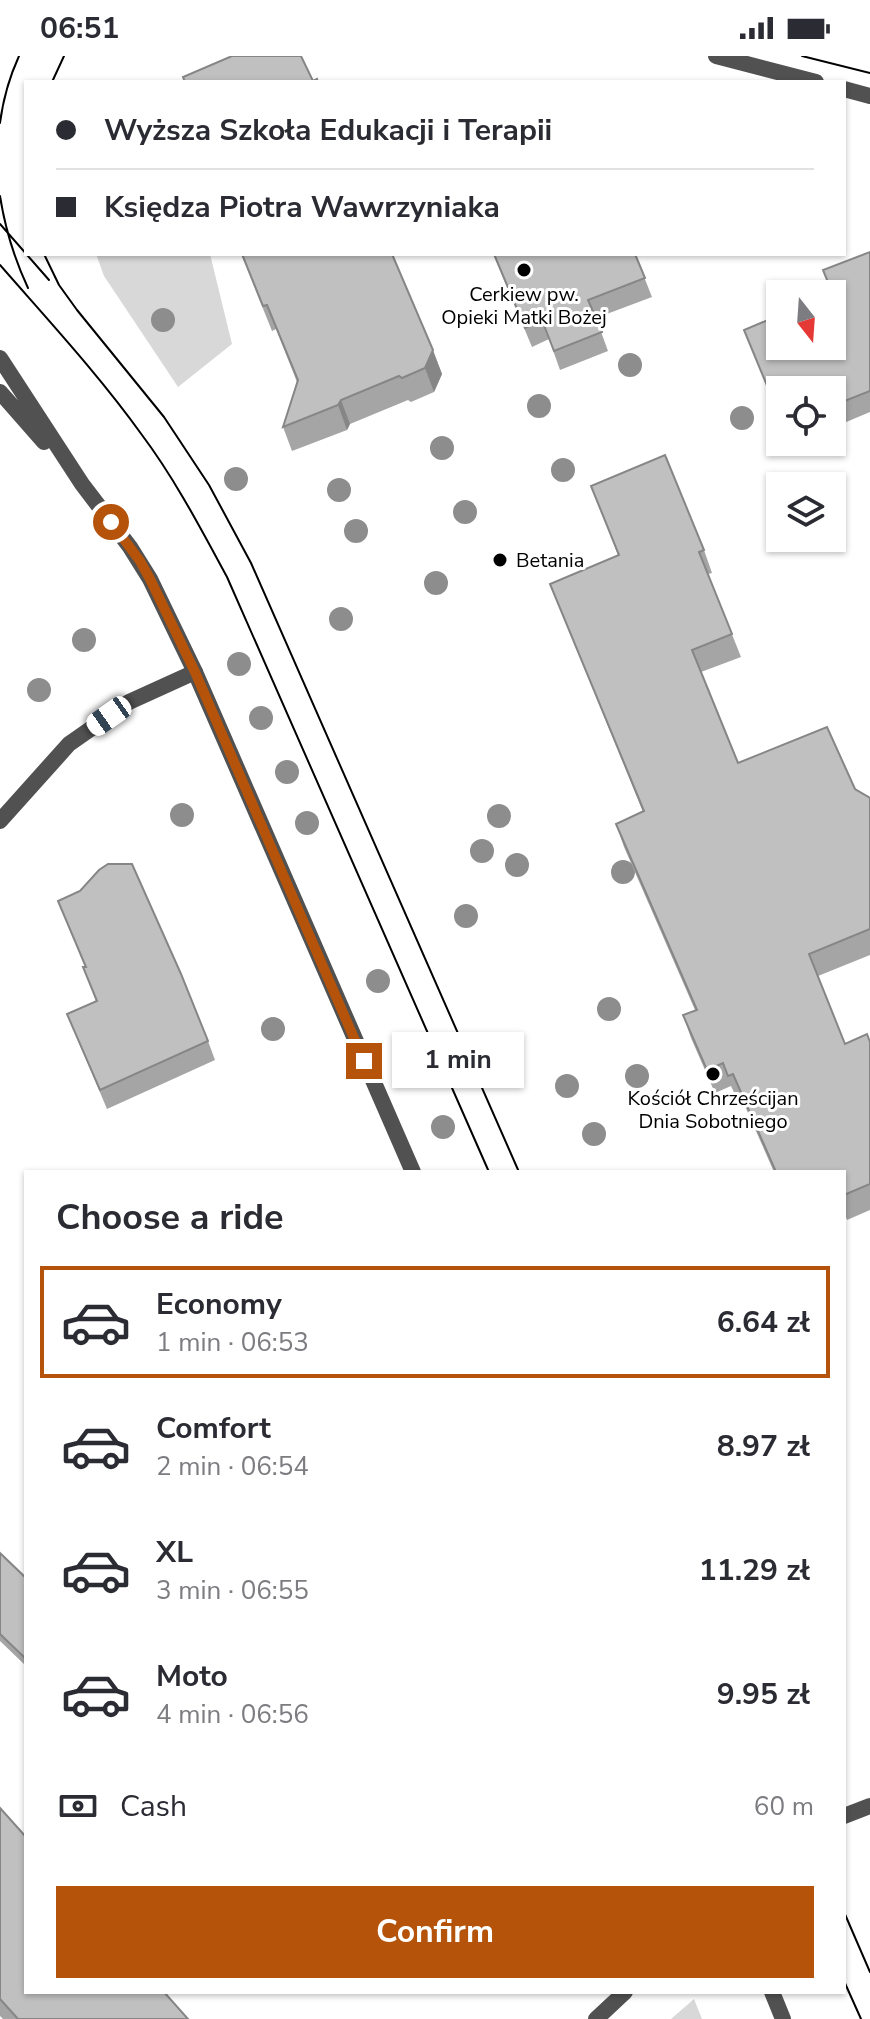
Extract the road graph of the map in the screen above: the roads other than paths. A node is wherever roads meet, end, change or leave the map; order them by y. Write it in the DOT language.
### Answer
graph roads {
  1 [pos="716,56"];
  2 [pos="808,80"];
  3 [pos="846,90"];
  4 [pos="870,96"];
  5 [pos="0,358"];
  6 [pos="0,392"];
  7 [pos="82,484"];
  8 [pos="195,672"];
  9 [pos="0,821"];
  10 [pos="412,1170"];
  11 [pos="870,1806"];
  12 [pos="846,1815"];
  13 [pos="623,1994"];
  14 [pos="773,1994"];
  15 [pos="596,2019"];
  16 [pos="783,2019"];
  1 -- 2 [label="street"];
  3 -- 4 [label="street"];
  5 -- 7 [label="street"];
  6 -- 7 [label="street"];
  7 -- 8 [label="street"];
  8 -- 9 [label="street"];
  8 -- 10 [label="street"];
  11 -- 12 [label="street"];
  13 -- 15 [label="street"];
  14 -- 16 [label="street"];
}
